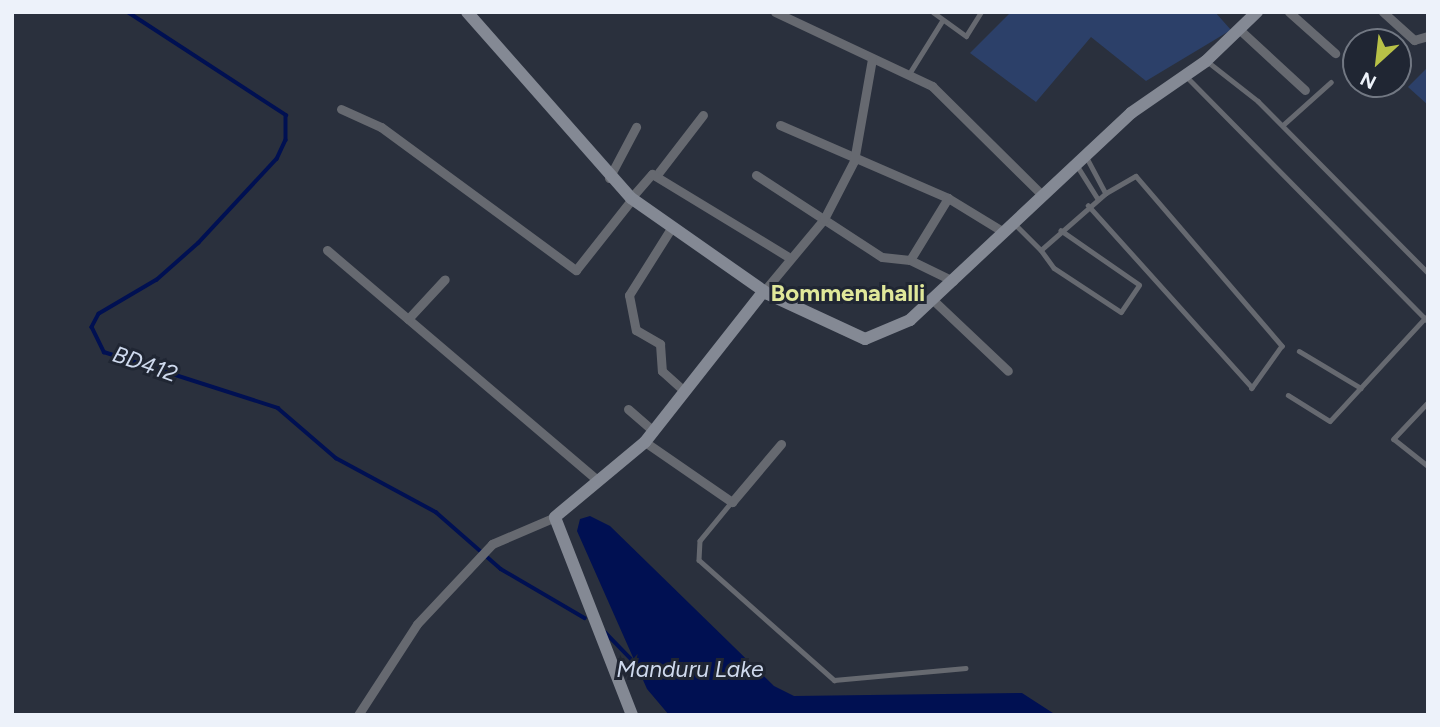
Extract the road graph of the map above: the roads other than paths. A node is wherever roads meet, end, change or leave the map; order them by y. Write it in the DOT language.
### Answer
graph roads {
  1 [pos="467,12"];
  2 [pos="775,12"];
  3 [pos="933,12"];
  4 [pos="981,12"];
  5 [pos="1257,12"];
  6 [pos="1289,12"];
  7 [pos="1383,12"];
  8 [pos="942,21"];
  9 [pos="1241,31"];
  10 [pos="1428,36"];
  11 [pos="1335,53"];
  12 [pos="872,58"];
  13 [pos="1206,61"];
  14 [pos="908,75"];
  15 [pos="1185,75"];
  16 [pos="1331,82"];
  17 [pos="1304,90"];
  18 [pos="341,109"];
  19 [pos="703,115"];
  20 [pos="780,125"];
  21 [pos="1283,125"];
  22 [pos="636,127"];
  23 [pos="1085,154"];
  24 [pos="854,161"];
  25 [pos="1076,164"];
  26 [pos="755,175"];
  27 [pos="656,176"];
  28 [pos="608,180"];
  29 [pos="1106,193"];
  30 [pos="1041,194"];
  31 [pos="948,198"];
  32 [pos="631,199"];
  33 [pos="1098,199"];
  34 [pos="1088,206"];
  35 [pos="824,219"];
  36 [pos="1012,221"];
  37 [pos="670,230"];
  38 [pos="1061,231"];
  39 [pos="1002,232"];
  40 [pos="327,250"];
  41 [pos="1041,250"];
  42 [pos="787,256"];
  43 [pos="910,260"];
  44 [pos="1428,273"];
  45 [pos="445,279"];
  46 [pos="953,281"];
  47 [pos="764,291"];
  48 [pos="933,300"];
  49 [pos="408,319"];
  50 [pos="1427,320"];
  51 [pos="1299,351"];
  52 [pos="1008,371"];
  53 [pos="1361,388"];
  54 [pos="683,390"];
  55 [pos="1288,395"];
  56 [pos="1428,402"];
  57 [pos="628,409"];
  58 [pos="653,432"];
  59 [pos="645,442"];
  60 [pos="781,444"];
  61 [pos="1428,466"];
  62 [pos="598,481"];
  63 [pos="732,502"];
  64 [pos="555,517"];
  65 [pos="965,668"];
  66 [pos="358,715"];
  67 [pos="632,715"];
  1 -- 28 [label="main road"];
  2 -- 12 [label="street"];
  3 -- 8 [label="lane"];
  4 -- 8 [label="lane"];
  5 -- 9 [label="main road"];
  6 -- 11 [label="street"];
  7 -- 10 [label="street"];
  8 -- 14 [label="lane"];
  9 -- 13 [label="main road"];
  9 -- 17 [label="street"];
  12 -- 14 [label="street"];
  12 -- 24 [label="street"];
  13 -- 15 [label="main road"];
  13 -- 21 [label="lane"];
  14 -- 30 [label="street"];
  15 -- 23 [label="main road"];
  15 -- 50 [label="lane"];
  16 -- 21 [label="lane"];
  18 -- 32 [label="street"];
  19 -- 27 [label="street"];
  20 -- 24 [label="street"];
  21 -- 44 [label="lane"];
  22 -- 28 [label="street"];
  23 -- 25 [label="main road"];
  23 -- 29 [label="lane"];
  24 -- 31 [label="street"];
  24 -- 35 [label="street"];
  25 -- 30 [label="main road"];
  25 -- 33 [label="lane"];
  26 -- 35 [label="street"];
  27 -- 32 [label="street"];
  27 -- 42 [label="street"];
  28 -- 32 [label="main road"];
  29 -- 33 [label="lane"];
  29 -- 34 [label="lane"];
  30 -- 36 [label="main road"];
  31 -- 39 [label="street"];
  31 -- 43 [label="street"];
  32 -- 37 [label="main road"];
  33 -- 34 [label="lane"];
  34 -- 38 [label="lane"];
  35 -- 42 [label="street"];
  35 -- 43 [label="street"];
  36 -- 39 [label="main road"];
  36 -- 41 [label="lane"];
  37 -- 47 [label="main road"];
  37 -- 54 [label="street"];
  38 -- 41 [label="lane"];
  38 -- 41 [label="lane"];
  39 -- 46 [label="main road"];
  40 -- 49 [label="street"];
  42 -- 47 [label="street"];
  43 -- 46 [label="street"];
  45 -- 49 [label="street"];
  46 -- 48 [label="main road"];
  47 -- 48 [label="main road"];
  47 -- 54 [label="main road"];
  48 -- 52 [label="street"];
  49 -- 62 [label="street"];
  50 -- 53 [label="lane"];
  51 -- 53 [label="lane"];
  53 -- 55 [label="lane"];
  54 -- 58 [label="main road"];
  56 -- 61 [label="lane"];
  57 -- 58 [label="street"];
  58 -- 59 [label="main road"];
  59 -- 62 [label="main road"];
  59 -- 63 [label="street"];
  60 -- 63 [label="street"];
  62 -- 64 [label="main road"];
  63 -- 65 [label="lane"];
  64 -- 66 [label="street"];
  64 -- 67 [label="main road"];
}
